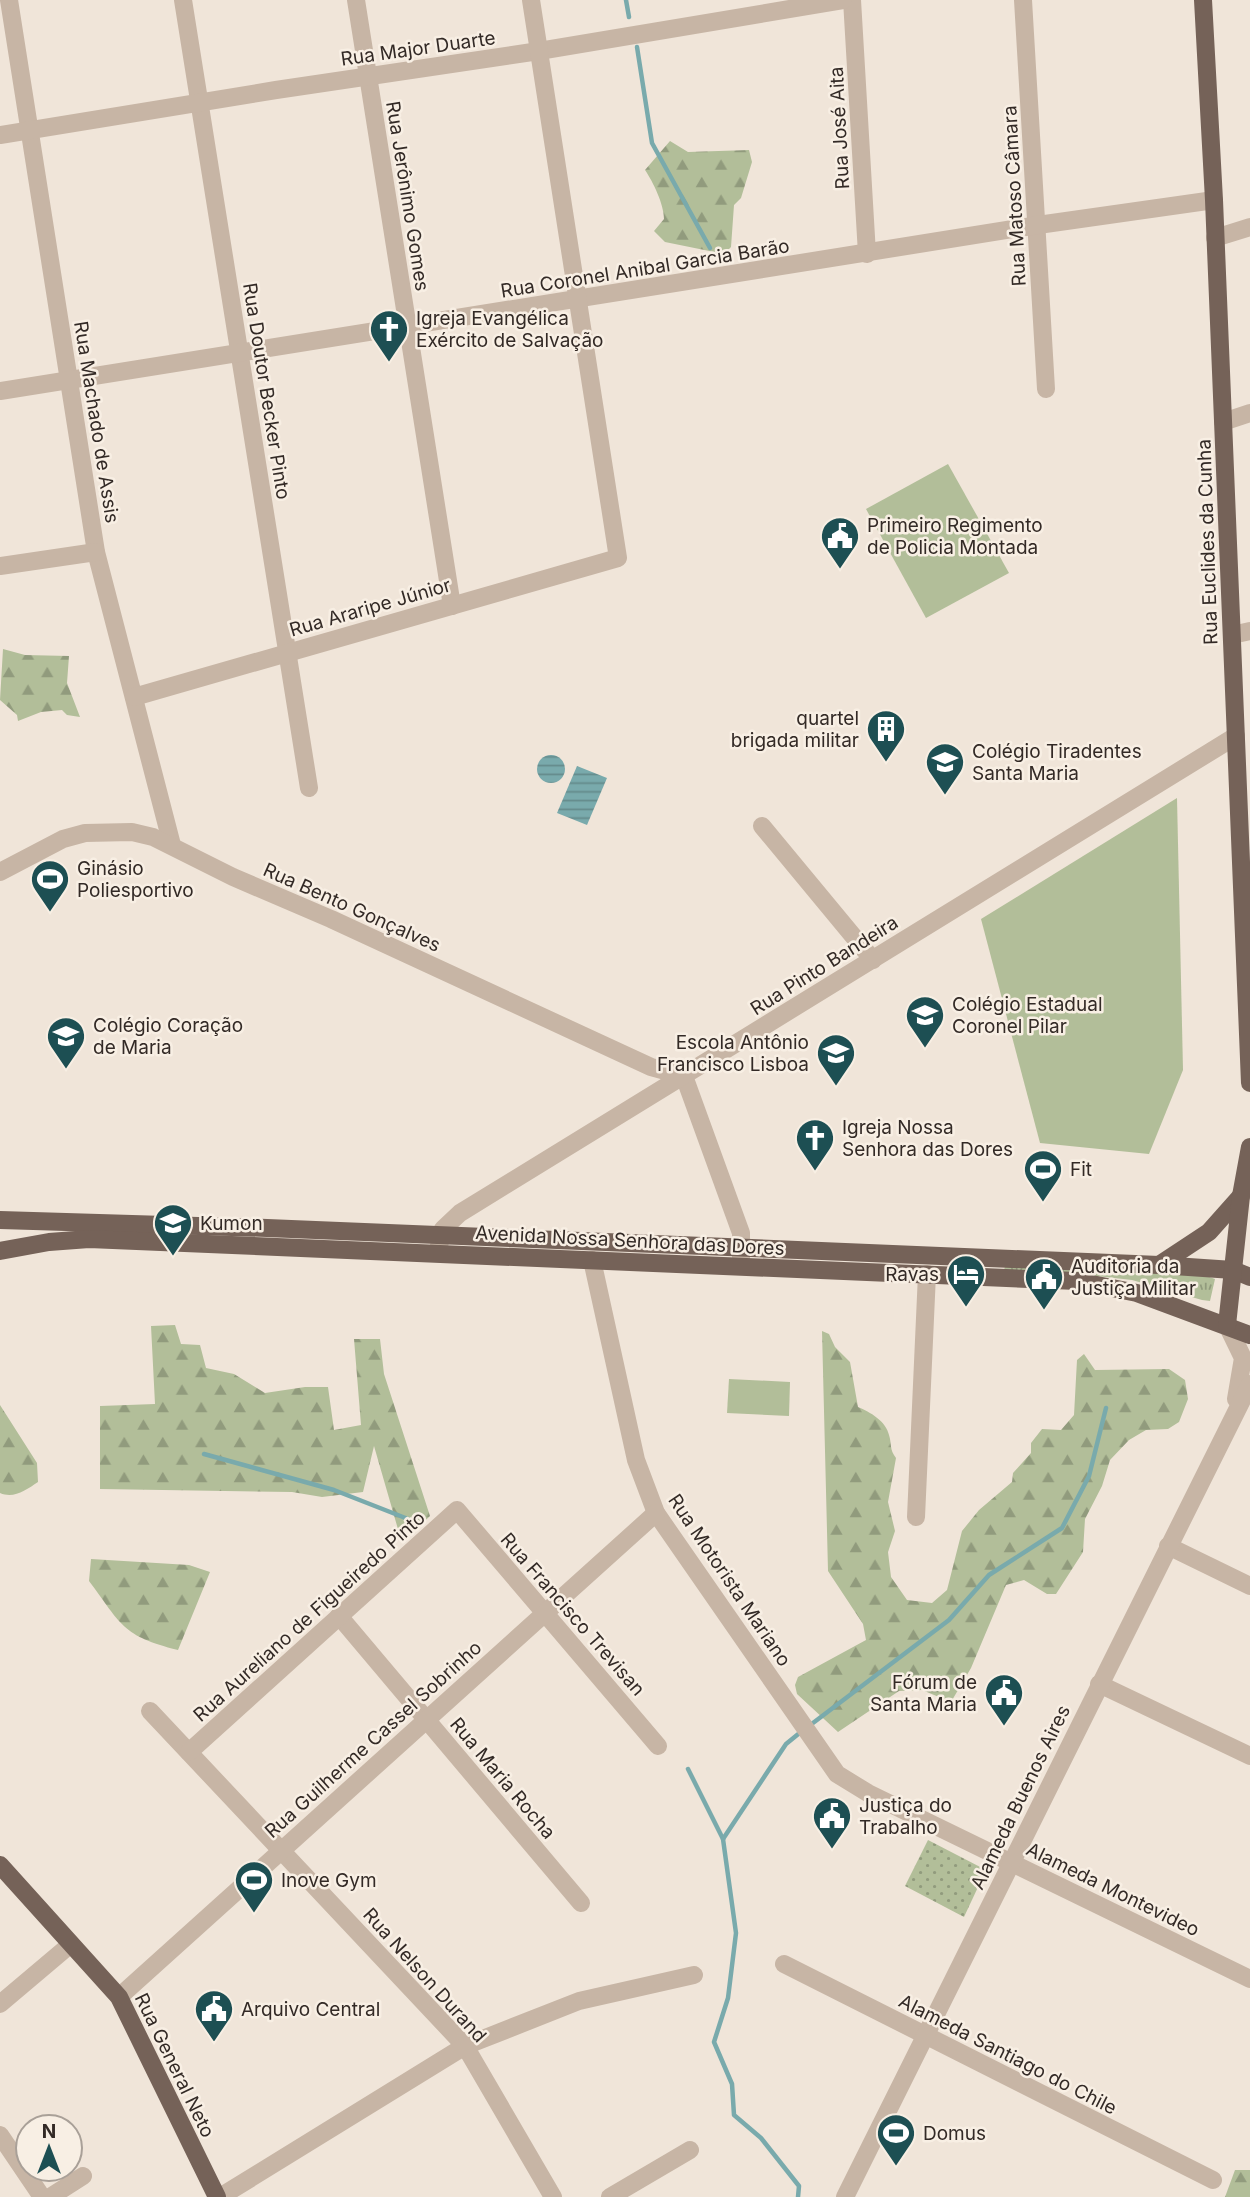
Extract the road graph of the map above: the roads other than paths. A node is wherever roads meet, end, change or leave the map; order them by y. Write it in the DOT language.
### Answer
graph roads {
  1 [pos="9,0"];
  2 [pos="183,0"];
  3 [pos="356,0"];
  4 [pos="531,0"];
  5 [pos="843,0"];
  6 [pos="852,0"];
  7 [pos="1023,0"];
  8 [pos="1203,0"];
  9 [pos="539,51"];
  10 [pos="367,76"];
  11 [pos="200,103"];
  12 [pos="29,131"];
  13 [pos="0,135"];
  14 [pos="1214,200"];
  15 [pos="1038,225"];
  16 [pos="1250,227"];
  17 [pos="1216,238"];
  18 [pos="867,254"];
  19 [pos="578,300"];
  20 [pos="407,327"];
  21 [pos="239,354"];
  22 [pos="69,380"];
  23 [pos="1046,389"];
  24 [pos="0,391"];
  25 [pos="1250,413"];
  26 [pos="1223,422"];
  27 [pos="96,552"];
  28 [pos="0,566"];
  29 [pos="452,606"];
  30 [pos="1250,631"];
  31 [pos="1232,635"];
  32 [pos="287,653"];
  33 [pos="134,697"];
  34 [pos="1236,736"];
  35 [pos="309,788"];
  36 [pos="762,826"];
  37 [pos="172,845"];
  38 [pos="1245,860"];
  39 [pos="0,872"];
  40 [pos="873,960"];
  41 [pos="684,1076"];
  42 [pos="1250,1083"];
  43 [pos="1250,1146"];
  44 [pos="1241,1196"];
  45 [pos="0,1220"];
  46 [pos="439,1244"];
  47 [pos="0,1251"];
  48 [pos="741,1257"];
  49 [pos="592,1260"];
  50 [pos="1158,1265"];
  51 [pos="1233,1270"];
  52 [pos="927,1274"];
  53 [pos="1250,1277"];
  54 [pos="1227,1325"];
  55 [pos="1250,1335"];
  56 [pos="1250,1384"];
  57 [pos="1232,1416"];
  58 [pos="457,1510"];
  59 [pos="656,1513"];
  60 [pos="916,1517"];
  61 [pos="1168,1546"];
  62 [pos="1250,1586"];
  63 [pos="545,1613"];
  64 [pos="340,1616"];
  65 [pos="1099,1684"];
  66 [pos="150,1711"];
  67 [pos="426,1720"];
  68 [pos="658,1746"];
  69 [pos="819,1748"];
  70 [pos="189,1752"];
  71 [pos="1250,1756"];
  72 [pos="281,1850"];
  73 [pos="1011,1863"];
  74 [pos="0,1865"];
  75 [pos="580,1903"];
  76 [pos="71,1944"];
  77 [pos="784,1964"];
  78 [pos="694,1975"];
  79 [pos="1250,1979"];
  80 [pos="119,1997"];
  81 [pos="0,2004"];
  82 [pos="925,2035"];
  83 [pos="465,2046"];
  84 [pos="0,2135"];
  85 [pos="690,2150"];
  86 [pos="1213,2180"];
  87 [pos="72,2183"];
  88 [pos="43,2197"];
  89 [pos="50,2197"];
  90 [pos="219,2197"];
  91 [pos="553,2197"];
  92 [pos="610,2197"];
  93 [pos="845,2197"];
  1 -- 12 [label="street, Rua Machado de Assis"];
  2 -- 11 [label="street, Rua Doutor Becker Pinto"];
  3 -- 10 [label="street, Rua Jerônimo Gomes"];
  4 -- 9 [label="street"];
  5 -- 9 [label="street, Rua Major Duarte"];
  6 -- 18 [label="street, Rua José Aita"];
  7 -- 15 [label="street, Rua Matoso Câmara"];
  8 -- 14 [label="main road, Rua Euclides da Cunha"];
  9 -- 10 [label="street, Rua Major Duarte"];
  9 -- 19 [label="street"];
  10 -- 11 [label="street, Rua Major Duarte"];
  10 -- 20 [label="street, Rua Jerônimo Gomes"];
  11 -- 12 [label="street, Rua Major Duarte"];
  11 -- 21 [label="street, Rua Doutor Becker Pinto"];
  12 -- 13 [label="street, Rua Major Duarte"];
  12 -- 22 [label="street, Rua Machado de Assis"];
  14 -- 15 [label="street, Rua Coronel Anibal Garcia Barão"];
  14 -- 17 [label="main road, Rua Euclides da Cunha"];
  15 -- 18 [label="street, Rua Coronel Anibal Garcia Barão"];
  15 -- 23 [label="street, Rua Matoso Câmara"];
  16 -- 17 [label="street"];
  17 -- 26 [label="main road, Rua Euclides da Cunha"];
  18 -- 19 [label="street, Rua Coronel Anibal Garcia Barão"];
  19 -- 20 [label="street, Rua Coronel Anibal Garcia Barão"];
  19 -- 29 [label="street, Rua Araripe Júnior"];
  20 -- 21 [label="street, Rua Coronel Anibal Garcia Barão"];
  20 -- 29 [label="street, Rua Jerônimo Gomes"];
  21 -- 22 [label="street, Rua Coronel Anibal Garcia Barão"];
  21 -- 32 [label="street, Rua Doutor Becker Pinto"];
  22 -- 24 [label="street, Rua Coronel Anibal Garcia Barão"];
  22 -- 27 [label="street, Rua Machado de Assis"];
  25 -- 26 [label="street"];
  26 -- 31 [label="main road, Rua Euclides da Cunha"];
  27 -- 28 [label="street"];
  27 -- 33 [label="street, Rua Machado de Assis"];
  29 -- 32 [label="street, Rua Araripe Júnior"];
  30 -- 31 [label="street"];
  31 -- 34 [label="main road, Rua Euclides da Cunha"];
  32 -- 33 [label="street, Rua Araripe Júnior"];
  32 -- 35 [label="street, Rua Doutor Becker Pinto"];
  33 -- 37 [label="street, Rua Machado de Assis"];
  34 -- 38 [label="main road, Rua Euclides da Cunha"];
  34 -- 40 [label="street, Rua Pinto Bandeira"];
  36 -- 40 [label="street"];
  37 -- 39 [label="street, Rua Bento Gonçalves"];
  37 -- 41 [label="street, Rua Bento Gonçalves"];
  38 -- 42 [label="main road, Rua Euclides da Cunha"];
  40 -- 41 [label="street, Rua Pinto Bandeira"];
  41 -- 46 [label="street, Rua Pinto Bandeira"];
  41 -- 48 [label="street"];
  43 -- 44 [label="main road"];
  44 -- 50 [label="main road"];
  44 -- 51 [label="main road"];
  45 -- 46 [label="main road, Avenida Nossa Senhora das Dores"];
  46 -- 47 [label="main road, Avenida Nossa Senhora das Dores"];
  46 -- 48 [label="main road, Avenida Nossa Senhora das Dores"];
  46 -- 49 [label="main road, Avenida Nossa Senhora das Dores"];
  48 -- 49 [label="main road, Avenida Nossa Senhora das Dores"];
  48 -- 50 [label="main road, Avenida Nossa Senhora das Dores"];
  48 -- 52 [label="main road, Avenida Nossa Senhora das Dores"];
  49 -- 59 [label="street, Rua Motorista Mariano"];
  50 -- 51 [label="main road, Avenida Nossa Senhora das Dores"];
  51 -- 53 [label="main road, Avenida Nossa Senhora das Dores"];
  51 -- 54 [label="main road"];
  52 -- 54 [label="main road, Avenida Nossa Senhora das Dores"];
  52 -- 60 [label="street"];
  54 -- 55 [label="main road, Avenida Nossa Senhora das Dores"];
  54 -- 57 [label="street, Alameda Buenos Aires"];
  56 -- 57 [label="street, Alameda Buenos Aires"];
  57 -- 61 [label="street, Alameda Buenos Aires"];
  58 -- 63 [label="street, Rua Francisco Trevisan"];
  58 -- 64 [label="street, Rua Aureliano de Figueiredo Pinto"];
  59 -- 63 [label="street, Rua Guilherme Cassel Sobrinho"];
  59 -- 69 [label="street, Rua Motorista Mariano"];
  61 -- 62 [label="street"];
  61 -- 65 [label="street, Alameda Buenos Aires"];
  63 -- 67 [label="street, Rua Guilherme Cassel Sobrinho"];
  63 -- 68 [label="street, Rua Francisco Trevisan"];
  64 -- 67 [label="street, Rua Maria Rocha"];
  64 -- 70 [label="street, Rua Aureliano de Figueiredo Pinto"];
  65 -- 71 [label="street"];
  65 -- 73 [label="street, Alameda Buenos Aires"];
  66 -- 70 [label="street, Rua Nelson Durand"];
  67 -- 72 [label="street, Rua Guilherme Cassel Sobrinho"];
  67 -- 75 [label="street, Rua Maria Rocha"];
  69 -- 73 [label="street, Alameda Montevideo"];
  70 -- 72 [label="street, Rua Nelson Durand"];
  72 -- 80 [label="street, Rua Guilherme Cassel Sobrinho"];
  72 -- 83 [label="street, Rua Nelson Durand"];
  73 -- 79 [label="street, Alameda Montevideo"];
  73 -- 82 [label="street, Alameda Buenos Aires"];
  74 -- 76 [label="main road, Rua General Neto"];
  76 -- 80 [label="main road, Rua General Neto"];
  76 -- 81 [label="street"];
  77 -- 82 [label="street, Alameda Santiago do Chile"];
  78 -- 83 [label="street"];
  80 -- 90 [label="main road, Rua General Neto"];
  82 -- 86 [label="street, Alameda Santiago do Chile"];
  82 -- 93 [label="street, Alameda Buenos Aires"];
  83 -- 90 [label="street"];
  83 -- 91 [label="street, Rua Nelson Durand"];
  84 -- 88 [label="street"];
  85 -- 92 [label="street"];
  87 -- 89 [label="street"];
}
